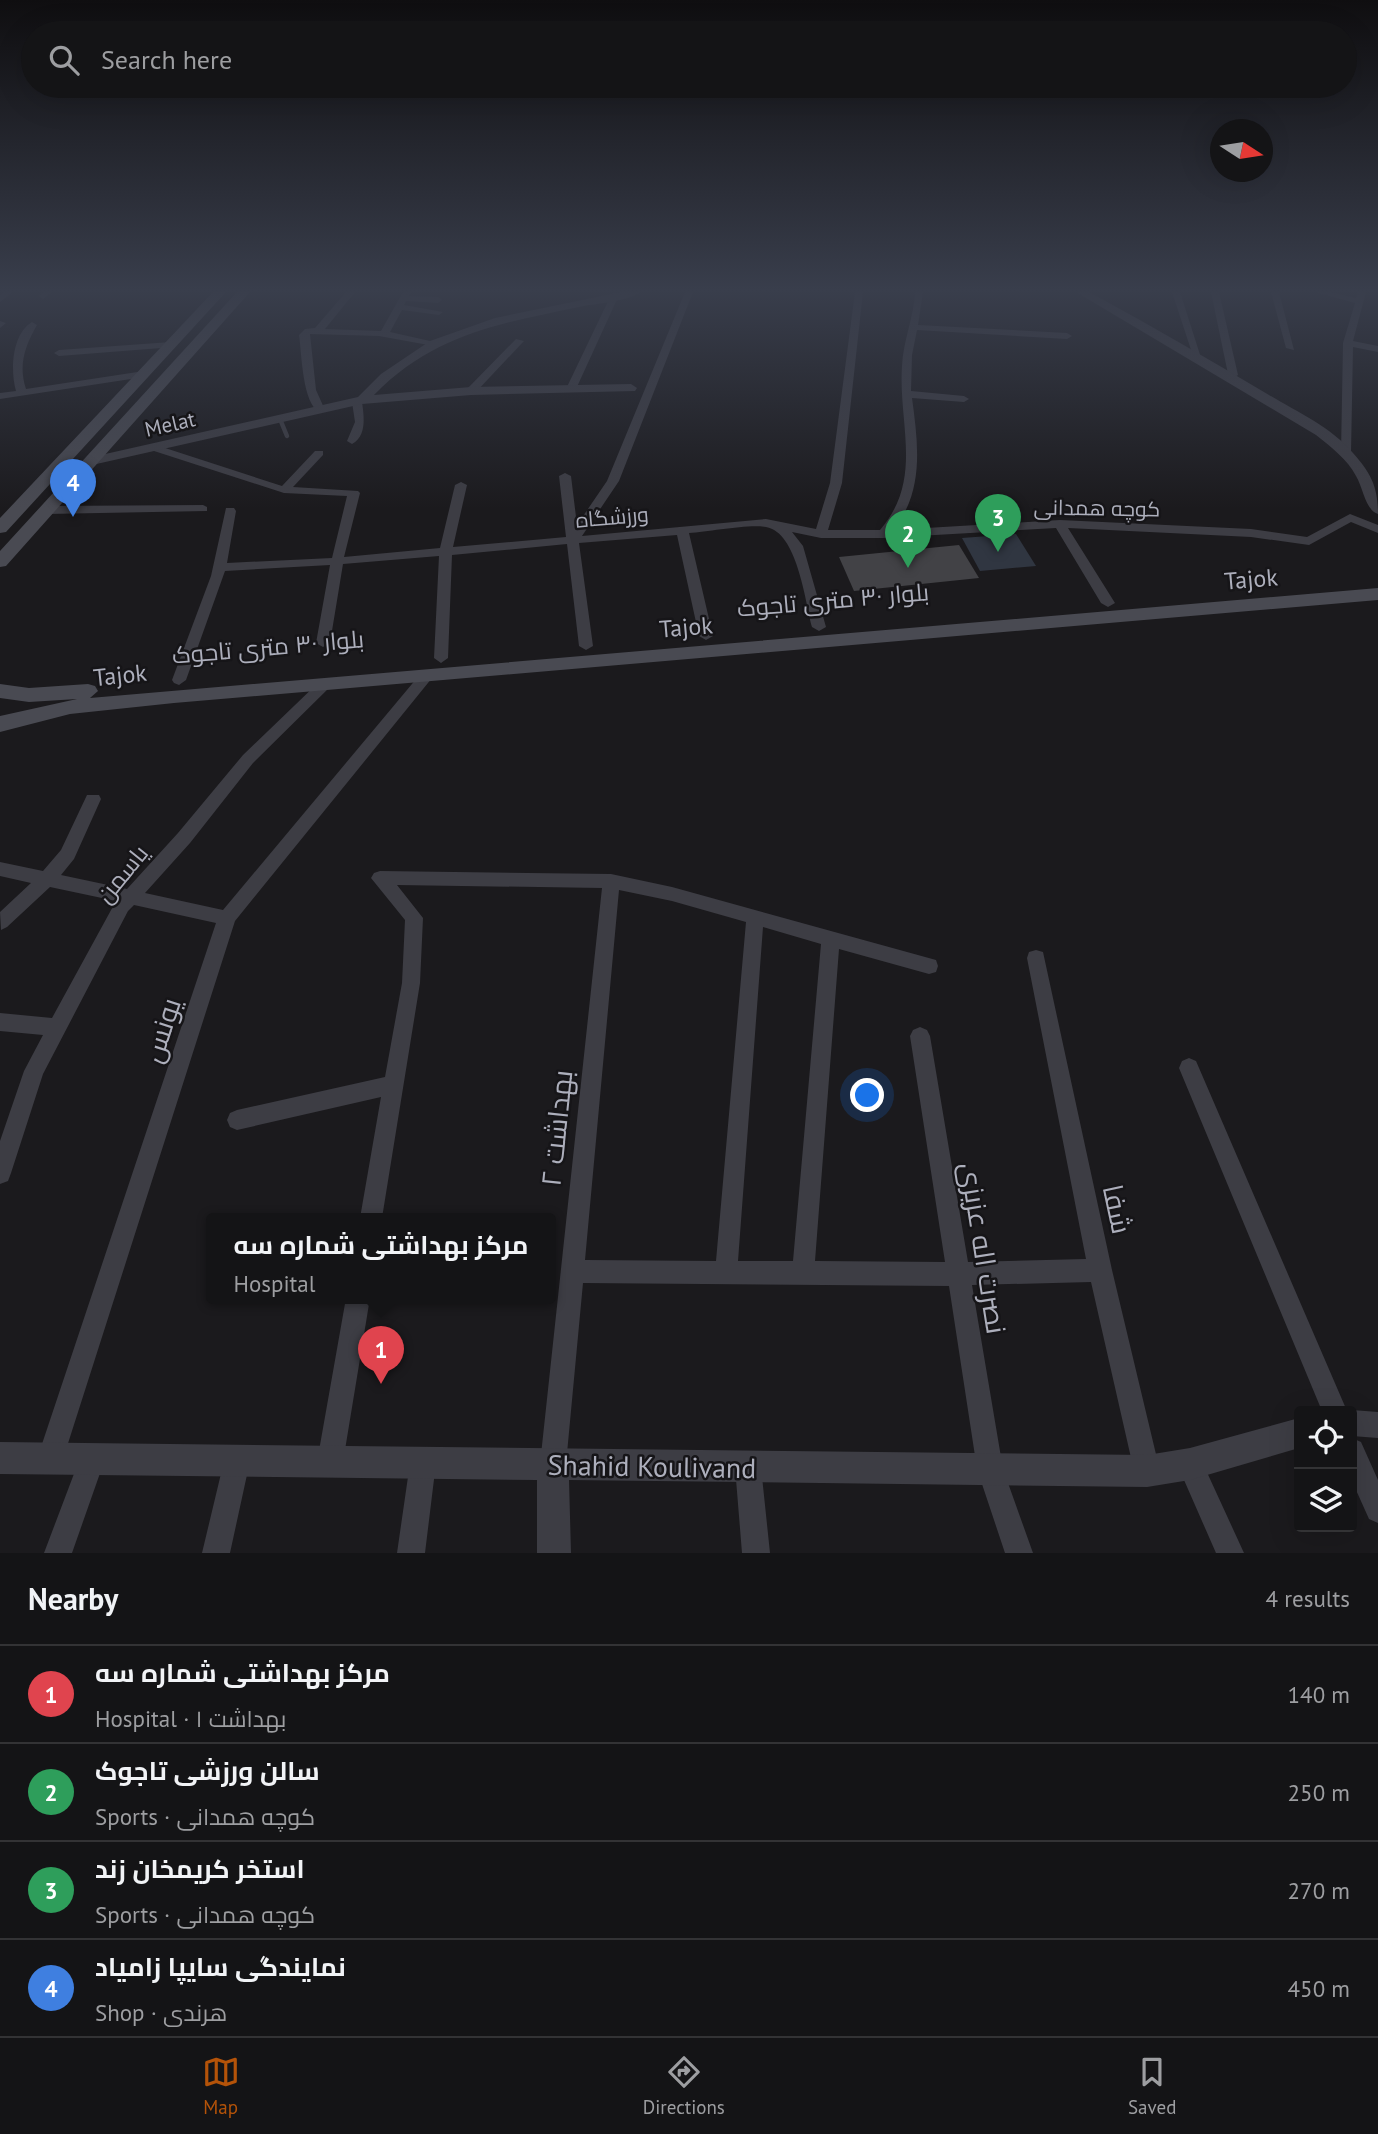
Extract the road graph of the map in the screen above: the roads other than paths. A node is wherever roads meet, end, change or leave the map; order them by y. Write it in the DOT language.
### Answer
graph roads {
  1 [pos="15,364"];
  2 [pos="153,364"];
  3 [pos="179,364"];
  4 [pos="308,364"];
  5 [pos="403,364"];
  6 [pos="496,364"];
  7 [pos="582,364"];
  8 [pos="660,364"];
  9 [pos="850,364"];
  10 [pos="908,364"];
  11 [pos="1208,364"];
  12 [pos="1231,364"];
  13 [pos="1348,364"];
  14 [pos="144,374"];
  15 [pos="1230,377"];
  16 [pos="631,388"];
  17 [pos="571,389"];
  18 [pos="471,391"];
  19 [pos="22,393"];
  20 [pos="906,394"];
  21 [pos="0,396"];
  22 [pos="964,399"];
  23 [pos="360,401"];
  24 [pos="320,410"];
  25 [pos="280,419"];
  26 [pos="287,436"];
  27 [pos="352,441"];
  28 [pos="155,448"];
  29 [pos="319,453"];
  30 [pos="1346,453"];
  31 [pos="92,461"];
  32 [pos="565,476"];
  33 [pos="461,485"];
  34 [pos="284,489"];
  35 [pos="159,497"];
  36 [pos="148,509"];
  37 [pos="203,509"];
  38 [pos="47,510"];
  39 [pos="1378,510"];
  40 [pos="230,511"];
  41 [pos="766,523"];
  42 [pos="1060,524"];
  43 [pos="0,528"];
  44 [pos="1378,529"];
  45 [pos="682,530"];
  46 [pos="821,534"];
  47 [pos="883,534"];
  48 [pos="573,540"];
  49 [pos="446,550"];
  50 [pos="337,561"];
  51 [pos="0,562"];
  52 [pos="221,567"];
  53 [pos="1378,580"];
  54 [pos="1378,594"];
  55 [pos="1108,603"];
  56 [pos="818,627"];
  57 [pos="705,636"];
  58 [pos="323,643"];
  59 [pos="586,646"];
  60 [pos="441,659"];
  61 [pos="427,675"];
  62 [pos="179,680"];
  63 [pos="326,683"];
  64 [pos="0,691"];
  65 [pos="0,724"];
  66 [pos="93,799"];
  67 [pos="0,869"];
  68 [pos="47,879"];
  69 [pos="611,881"];
  70 [pos="131,896"];
  71 [pos="755,917"];
  72 [pos="227,918"];
  73 [pos="1,922"];
  74 [pos="831,939"];
  75 [pos="1035,958"];
  76 [pos="929,967"];
  77 [pos="0,1022"];
  78 [pos="57,1027"];
  79 [pos="920,1037"];
  80 [pos="1189,1068"];
  81 [pos="393,1085"];
  82 [pos="237,1120"];
  83 [pos="0,1173"];
  84 [pos="372,1213"];
  85 [pos="1100,1270"];
  86 [pos="572,1271"];
  87 [pos="726,1273"];
  88 [pos="803,1273"];
  89 [pos="958,1274"];
  90 [pos="357,1304"];
  91 [pos="1333,1406"];
  92 [pos="1357,1423"];
  93 [pos="1378,1425"];
  94 [pos="1294,1434"];
  95 [pos="0,1458"];
  96 [pos="50,1459"];
  97 [pos="92,1459"];
  98 [pos="237,1461"];
  99 [pos="330,1462"];
  100 [pos="1357,1462"];
  101 [pos="423,1463"];
  102 [pos="553,1464"];
  103 [pos="1190,1464"];
  104 [pos="748,1467"];
  105 [pos="990,1469"];
  106 [pos="1147,1471"];
  107 [pos="1378,1510"];
  108 [pos="58,1553"];
  109 [pos="216,1553"];
  110 [pos="411,1553"];
  111 [pos="554,1553"];
  112 [pos="756,1553"];
  113 [pos="1019,1553"];
  114 [pos="1230,1553"];
  1 -- 19 [label="street"];
  2 -- 14 [label="main road"];
  3 -- 31 [label="main road"];
  4 -- 24 [label="street"];
  5 -- 23 [label="street"];
  6 -- 18 [label="street"];
  7 -- 17 [label="street"];
  8 -- 48 [label="street"];
  9 -- 46 [label="street"];
  10 -- 20 [label="street"];
  11 -- 15 [label="street"];
  12 -- 15 [label="street"];
  13 -- 30 [label="street"];
  14 -- 19 [label="street"];
  14 -- 43 [label="main road"];
  15 -- 30 [label="street"];
  16 -- 17 [label="street, Melat"];
  17 -- 18 [label="street, Melat"];
  18 -- 23 [label="street, Melat"];
  19 -- 21 [label="street"];
  20 -- 22 [label="street"];
  20 -- 47 [label="street"];
  23 -- 24 [label="street, Melat"];
  23 -- 27 [label="street"];
  24 -- 25 [label="street, Melat"];
  25 -- 26 [label="lane"];
  25 -- 28 [label="street, Melat"];
  28 -- 31 [label="street, Melat"];
  28 -- 34 [label="street"];
  29 -- 34 [label="street"];
  30 -- 39 [label="street"];
  31 -- 38 [label="main road"];
  32 -- 48 [label="street"];
  33 -- 49 [label="street"];
  34 -- 50 [label="street"];
  35 -- 36 [label="street"];
  36 -- 37 [label="street"];
  36 -- 38 [label="street"];
  38 -- 51 [label="main road"];
  40 -- 52 [label="street"];
  41 -- 45 [label="street, ورزشگاه"];
  41 -- 46 [label="street, کوچه همدانی"];
  41 -- 56 [label="street"];
  42 -- 44 [label="street, کوچه همدانی"];
  42 -- 47 [label="street, کوچه همدانی"];
  42 -- 55 [label="street"];
  45 -- 48 [label="street, ورزشگاه"];
  45 -- 57 [label="street"];
  46 -- 47 [label="street, کوچه همدانی"];
  48 -- 49 [label="street, ورزشگاه"];
  48 -- 59 [label="street"];
  49 -- 50 [label="street, ورزشگاه"];
  49 -- 60 [label="street"];
  50 -- 52 [label="street, ورزشگاه"];
  50 -- 58 [label="street"];
  52 -- 62 [label="street"];
  53 -- 55 [label="main road, بلوار ۳۰ متری تاجوک"];
  54 -- 61 [label="main road, Tajok"];
  55 -- 56 [label="main road, بلوار ۳۰ متری تاجوک"];
  56 -- 57 [label="main road, بلوار ۳۰ متری تاجوک"];
  57 -- 59 [label="main road, بلوار ۳۰ متری تاجوک"];
  59 -- 60 [label="main road, بلوار ۳۰ متری تاجوک"];
  60 -- 62 [label="main road, بلوار ۳۰ متری تاجوک"];
  61 -- 63 [label="main road, Tajok"];
  61 -- 72 [label="street, یونس"];
  62 -- 64 [label="main road, بلوار ۳۰ متری تاجوک"];
  63 -- 65 [label="main road, Tajok"];
  63 -- 70 [label="street, یاسمن"];
  66 -- 68 [label="street"];
  67 -- 68 [label="street"];
  68 -- 70 [label="street"];
  68 -- 73 [label="street"];
  69 -- 71 [label="street"];
  69 -- 81 [label="street"];
  69 -- 86 [label="street, بهداشت ۲"];
  70 -- 72 [label="street"];
  70 -- 78 [label="street, یاسمن"];
  71 -- 74 [label="street"];
  71 -- 87 [label="street"];
  72 -- 96 [label="street, یونس"];
  74 -- 76 [label="street"];
  74 -- 88 [label="street"];
  75 -- 85 [label="street, شفا"];
  77 -- 78 [label="street"];
  78 -- 83 [label="street, یاسمن"];
  79 -- 89 [label="street, نصرت اله عزیزی"];
  80 -- 91 [label="street"];
  81 -- 82 [label="street"];
  81 -- 84 [label="street"];
  85 -- 89 [label="street"];
  85 -- 106 [label="street, شفا"];
  86 -- 87 [label="street"];
  86 -- 102 [label="street, بهداشت ۲"];
  87 -- 88 [label="street"];
  88 -- 89 [label="street"];
  89 -- 105 [label="street, نصرت اله عزیزی"];
  90 -- 99 [label="street"];
  92 -- 93 [label="street"];
  94 -- 103 [label="street, Shahid Koulivand"];
  95 -- 96 [label="street, Shahid Koulivand"];
  96 -- 97 [label="street, Shahid Koulivand"];
  97 -- 98 [label="street, Shahid Koulivand"];
  97 -- 108 [label="street"];
  98 -- 99 [label="street, Shahid Koulivand"];
  98 -- 109 [label="street"];
  99 -- 101 [label="street, Shahid Koulivand"];
  100 -- 107 [label="street"];
  101 -- 102 [label="street, Shahid Koulivand"];
  101 -- 110 [label="street"];
  102 -- 104 [label="street, Shahid Koulivand"];
  102 -- 111 [label="street"];
  103 -- 106 [label="street, Shahid Koulivand"];
  103 -- 114 [label="street"];
  104 -- 105 [label="street, Shahid Koulivand"];
  104 -- 112 [label="street"];
  105 -- 106 [label="street, Shahid Koulivand"];
  105 -- 113 [label="street, نصرت اله عزیزی"];
}
